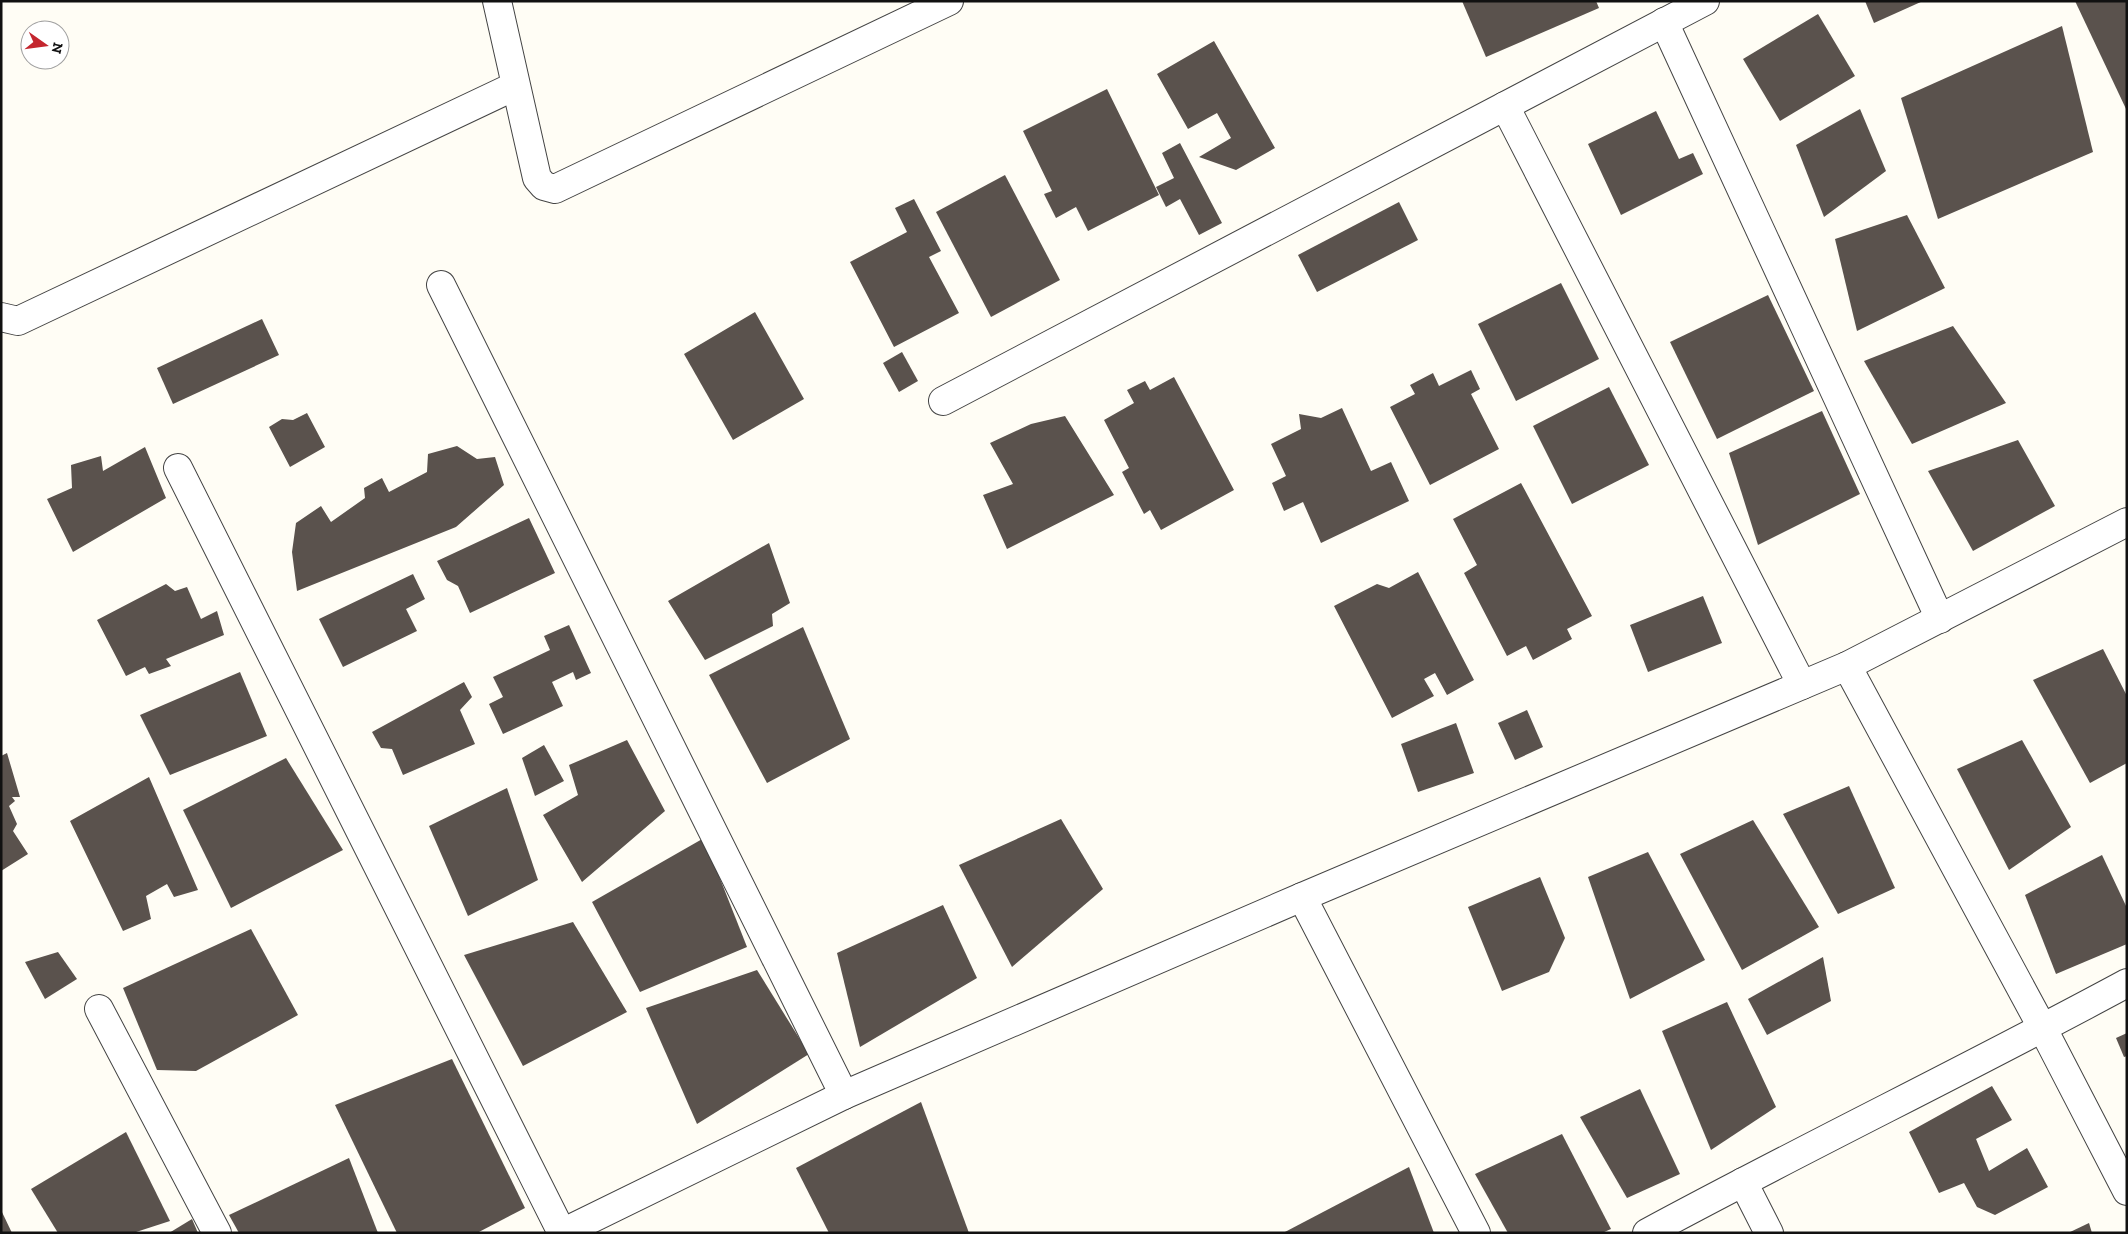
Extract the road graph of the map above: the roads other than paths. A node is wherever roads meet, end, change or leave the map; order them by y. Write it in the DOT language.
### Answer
graph roads {
  1 [pos="497,1"];
  2 [pos="949,1"];
  3 [pos="1704,1"];
  4 [pos="1664,22"];
  5 [pos="515,86"];
  6 [pos="1505,106"];
  7 [pos="441,286"];
  8 [pos="1,317"];
  9 [pos="943,401"];
  10 [pos="178,468"];
  11 [pos="2127,522"];
  12 [pos="1940,619"];
  13 [pos="1847,666"];
  14 [pos="1802,685"];
  15 [pos="1302,897"];
  16 [pos="2127,983"];
  17 [pos="99,1009"];
  18 [pos="2043,1028"];
  19 [pos="844,1096"];
  20 [pos="1743,1182"];
  21 [pos="2127,1190"];
  22 [pos="218,1233"];
  23 [pos="562,1233"];
  24 [pos="1476,1233"];
  25 [pos="1647,1233"];
  26 [pos="1769,1233"];
  1 -- 5 [label="street"];
  2 -- 5 [label="street"];
  3 -- 4 [label="street"];
  4 -- 6 [label="street"];
  4 -- 12 [label="street"];
  5 -- 8 [label="street"];
  6 -- 9 [label="street"];
  6 -- 14 [label="street"];
  7 -- 19 [label="street"];
  10 -- 23 [label="street"];
  11 -- 12 [label="street"];
  12 -- 13 [label="street"];
  13 -- 14 [label="street"];
  13 -- 18 [label="street"];
  14 -- 15 [label="street"];
  15 -- 19 [label="street"];
  15 -- 24 [label="street"];
  16 -- 18 [label="street"];
  17 -- 22 [label="street"];
  18 -- 20 [label="street"];
  18 -- 21 [label="street"];
  19 -- 23 [label="street"];
  20 -- 25 [label="street"];
  20 -- 26 [label="street"];
}
